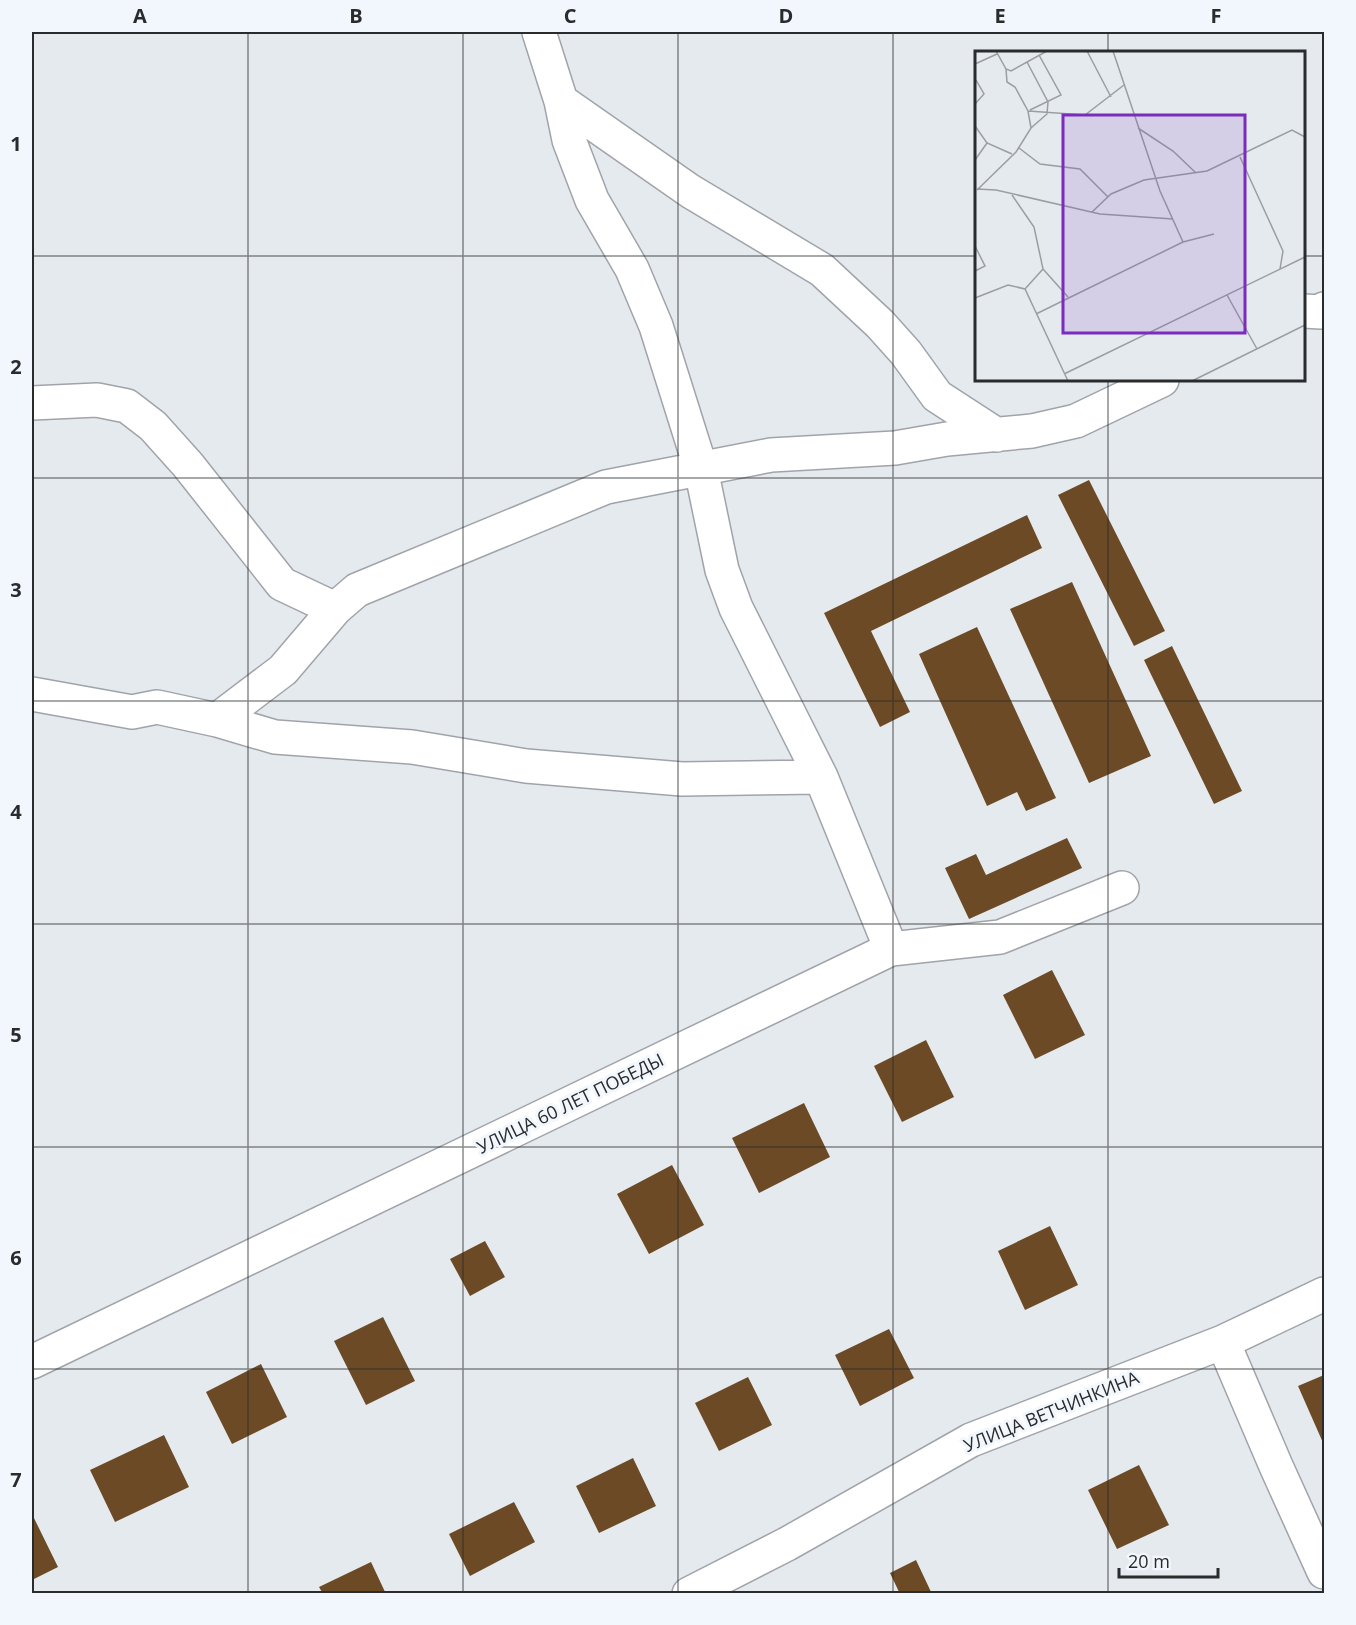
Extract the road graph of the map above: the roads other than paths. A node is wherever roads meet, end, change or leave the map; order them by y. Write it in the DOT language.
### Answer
graph roads {
  1 [pos="539,32"];
  2 [pos="561,101"];
  3 [pos="1160,381"];
  4 [pos="32,403"];
  5 [pos="997,435"];
  6 [pos="701,469"];
  7 [pos="335,609"];
  8 [pos="32,694"];
  9 [pos="218,720"];
  10 [pos="821,777"];
  11 [pos="1122,888"];
  12 [pos="891,949"];
  13 [pos="1324,1294"];
  14 [pos="1223,1342"];
  15 [pos="33,1360"];
  16 [pos="1324,1572"];
  17 [pos="689,1593"];
  1 -- 2 [label="street"];
  2 -- 5 [label="street"];
  2 -- 6 [label="street"];
  3 -- 5 [label="street"];
  4 -- 7 [label="street"];
  5 -- 6 [label="street"];
  6 -- 7 [label="street"];
  6 -- 10 [label="street"];
  7 -- 9 [label="street"];
  8 -- 9 [label="street"];
  9 -- 10 [label="street"];
  10 -- 12 [label="street"];
  11 -- 12 [label="street, УЛИЦА 60 ЛЕТ ПОБЕДЫ"];
  12 -- 15 [label="street, УЛИЦА 60 ЛЕТ ПОБЕДЫ"];
  13 -- 14 [label="street, УЛИЦА ВЕТЧИНКИНА"];
  14 -- 16 [label="street"];
  14 -- 17 [label="street, УЛИЦА ВЕТЧИНКИНА"];
}
